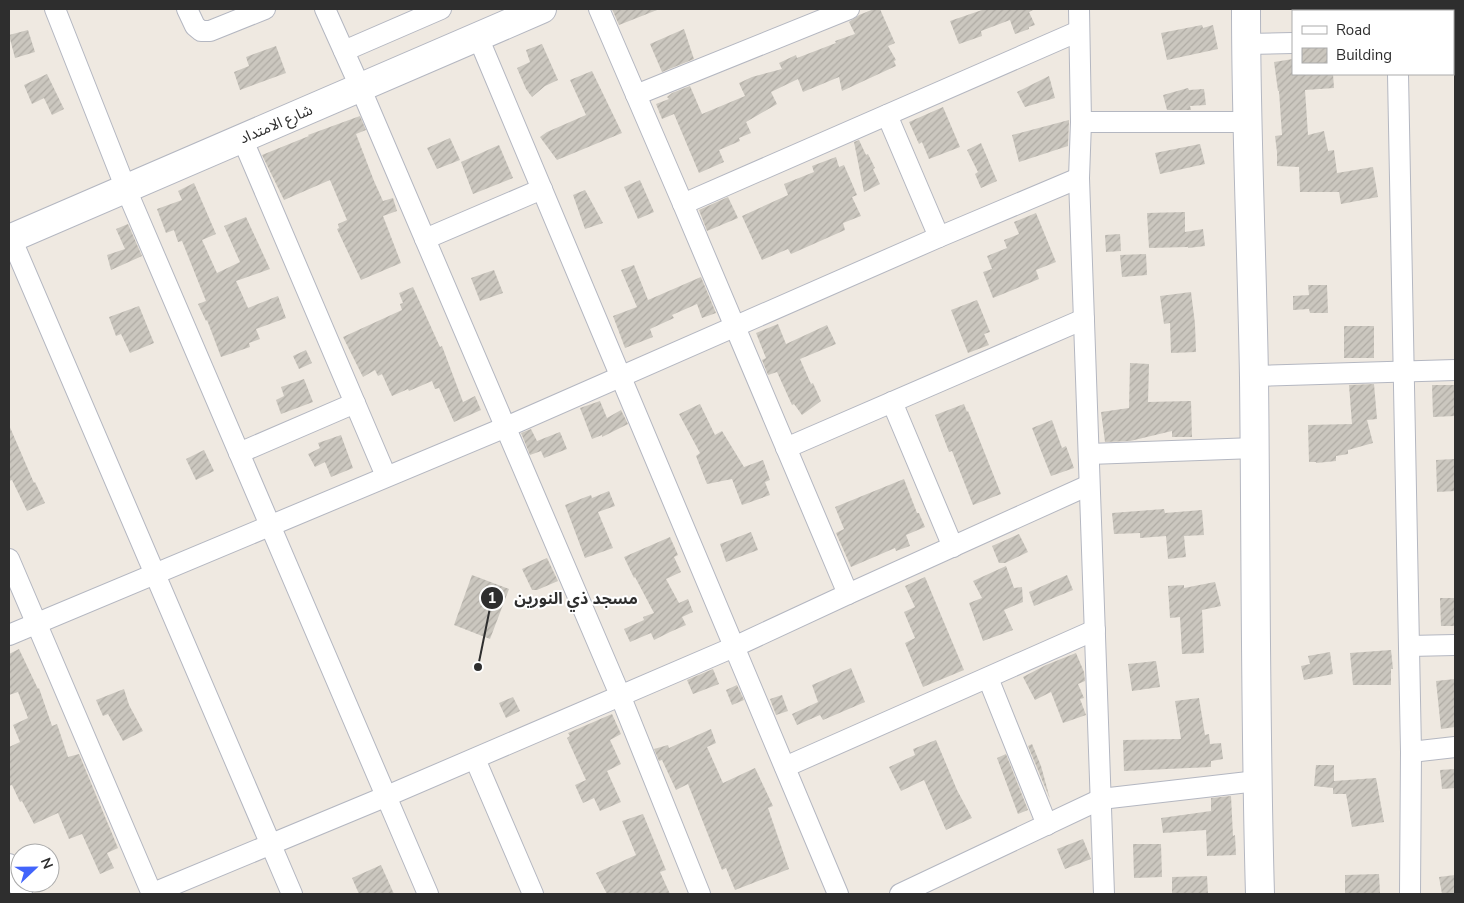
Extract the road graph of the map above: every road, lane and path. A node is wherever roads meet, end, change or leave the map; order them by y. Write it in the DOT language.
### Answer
graph roads {
  1 [pos="54,9"];
  2 [pos="187,9"];
  3 [pos="265,9"];
  4 [pos="325,9"];
  5 [pos="441,9"];
  6 [pos="542,9"];
  7 [pos="598,9"];
  8 [pos="849,9"];
  9 [pos="1079,9"];
  10 [pos="1246,9"];
  11 [pos="809,16"];
  12 [pos="1079,31"];
  13 [pos="478,37"];
  14 [pos="1246,44"];
  15 [pos="1292,44"];
  16 [pos="344,51"];
  17 [pos="1398,75"];
  18 [pos="360,87"];
  19 [pos="636,95"];
  20 [pos="887,115"];
  21 [pos="1081,122"];
  22 [pos="1247,122"];
  23 [pos="242,138"];
  24 [pos="1080,178"];
  25 [pos="542,188"];
  26 [pos="126,189"];
  27 [pos="683,204"];
  28 [pos="939,237"];
  29 [pos="10,238"];
  30 [pos="425,239"];
  31 [pos="1084,319"];
  32 [pos="735,328"];
  33 [pos="1455,370"];
  34 [pos="1405,371"];
  35 [pos="1254,376"];
  36 [pos="621,377"];
  37 [pos="892,402"];
  38 [pos="355,403"];
  39 [pos="506,427"];
  40 [pos="786,448"];
  41 [pos="1254,448"];
  42 [pos="239,453"];
  43 [pos="1089,454"];
  44 [pos="386,476"];
  45 [pos="1090,485"];
  46 [pos="270,526"];
  47 [pos="953,547"];
  48 [pos="9,559"];
  49 [pos="155,574"];
  50 [pos="848,594"];
  51 [pos="36,623"];
  52 [pos="1095,630"];
  53 [pos="9,635"];
  54 [pos="1455,644"];
  55 [pos="1409,646"];
  56 [pos="734,647"];
  57 [pos="988,678"];
  58 [pos="620,695"];
  59 [pos="1455,747"];
  60 [pos="1412,752"];
  61 [pos="474,759"];
  62 [pos="785,767"];
  63 [pos="1257,781"];
  64 [pos="387,796"];
  65 [pos="1101,799"];
  66 [pos="1046,825"];
  67 [pos="270,844"];
  68 [pos="9,864"];
  69 [pos="22,894"];
  70 [pos="152,894"];
  71 [pos="292,894"];
  72 [pos="428,894"];
  73 [pos="533,894"];
  74 [pos="700,894"];
  75 [pos="838,894"];
  76 [pos="900,894"];
  77 [pos="1104,894"];
  78 [pos="1260,894"];
  79 [pos="1410,894"];
  1 -- 26 [label="street"];
  2 -- 3 [label="street"];
  4 -- 16 [label="street"];
  5 -- 16 [label="street"];
  6 -- 13 [label="street, شارع الامتداد"];
  7 -- 19 [label="street"];
  8 -- 11 [label="street"];
  9 -- 12 [label="street"];
  10 -- 14 [label="street"];
  11 -- 19 [label="street"];
  12 -- 20 [label="street"];
  12 -- 21 [label="street"];
  13 -- 18 [label="street, شارع الامتداد"];
  13 -- 25 [label="street"];
  14 -- 15 [label="street"];
  14 -- 22 [label="street"];
  16 -- 18 [label="street"];
  17 -- 34 [label="street"];
  18 -- 23 [label="street, شارع الامتداد"];
  18 -- 30 [label="street"];
  19 -- 27 [label="street"];
  20 -- 27 [label="street"];
  20 -- 28 [label="street"];
  21 -- 22 [label="street"];
  21 -- 24 [label="street"];
  22 -- 35 [label="street"];
  23 -- 26 [label="street, شارع الامتداد"];
  23 -- 38 [label="street"];
  24 -- 28 [label="street"];
  24 -- 31 [label="street"];
  25 -- 30 [label="street"];
  25 -- 36 [label="street"];
  26 -- 29 [label="street, شارع الامتداد"];
  26 -- 42 [label="street"];
  27 -- 32 [label="street"];
  28 -- 32 [label="street"];
  29 -- 49 [label="street"];
  30 -- 39 [label="street"];
  31 -- 37 [label="street"];
  31 -- 43 [label="street"];
  32 -- 36 [label="street"];
  32 -- 40 [label="street"];
  33 -- 34 [label="street"];
  34 -- 35 [label="street"];
  34 -- 55 [label="street"];
  35 -- 41 [label="street"];
  36 -- 39 [label="street"];
  36 -- 56 [label="street"];
  37 -- 40 [label="street"];
  37 -- 47 [label="street"];
  38 -- 42 [label="street"];
  38 -- 44 [label="street"];
  39 -- 44 [label="street"];
  39 -- 58 [label="street"];
  40 -- 50 [label="street"];
  41 -- 43 [label="street"];
  41 -- 63 [label="street"];
  42 -- 46 [label="street"];
  43 -- 45 [label="street"];
  44 -- 46 [label="street"];
  45 -- 47 [label="street"];
  45 -- 52 [label="street"];
  46 -- 49 [label="street"];
  46 -- 64 [label="street"];
  47 -- 50 [label="street"];
  48 -- 51 [label="street"];
  49 -- 51 [label="street"];
  49 -- 67 [label="street"];
  50 -- 56 [label="street"];
  51 -- 53 [label="street"];
  51 -- 70 [label="street"];
  52 -- 57 [label="street"];
  52 -- 65 [label="street"];
  54 -- 55 [label="street"];
  55 -- 60 [label="street"];
  56 -- 58 [label="street"];
  56 -- 62 [label="street"];
  57 -- 62 [label="street"];
  57 -- 66 [label="street"];
  58 -- 61 [label="street"];
  58 -- 74 [label="street"];
  59 -- 60 [label="street"];
  60 -- 79 [label="street"];
  61 -- 64 [label="street"];
  61 -- 73 [label="street"];
  62 -- 75 [label="street"];
  63 -- 65 [label="street"];
  63 -- 78 [label="street"];
  64 -- 67 [label="street"];
  64 -- 72 [label="street"];
  65 -- 66 [label="street"];
  65 -- 77 [label="street"];
  66 -- 76 [label="street"];
  67 -- 70 [label="street"];
  67 -- 71 [label="street"];
  68 -- 69 [label="street"];
}
